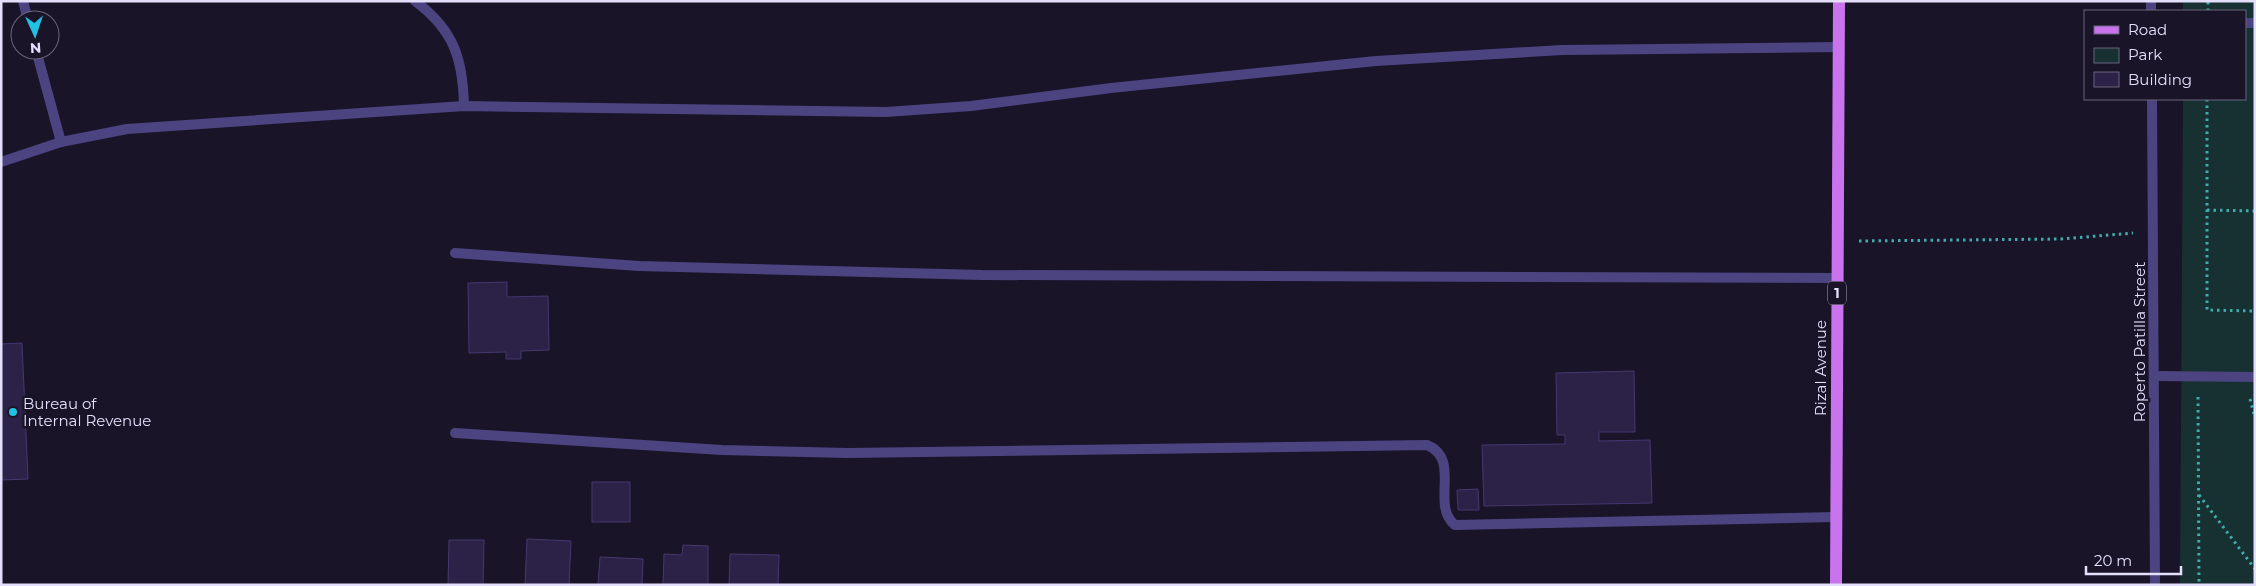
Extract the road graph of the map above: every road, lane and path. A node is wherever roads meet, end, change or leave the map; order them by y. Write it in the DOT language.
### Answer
graph roads {
  1 [pos="415,1"];
  2 [pos="1839,1"];
  3 [pos="1839,47"];
  4 [pos="39,60"];
  5 [pos="2152,100"];
  6 [pos="2208,100"];
  7 [pos="464,106"];
  8 [pos="61,142"];
  9 [pos="1,162"];
  10 [pos="2207,210"];
  11 [pos="2255,211"];
  12 [pos="2153,232"];
  13 [pos="1837,241"];
  14 [pos="454,253"];
  15 [pos="1837,278"];
  16 [pos="2255,311"];
  17 [pos="2154,376"];
  18 [pos="2198,376"];
  19 [pos="2255,377"];
  20 [pos="454,433"];
  21 [pos="2198,495"];
  22 [pos="1836,518"];
  23 [pos="2255,569"];
  24 [pos="1836,585"];
  25 [pos="2155,585"];
  26 [pos="2198,585"];
  1 -- 7 [label="street"];
  2 -- 3 [label="main road, Rizal Avenue / 1"];
  3 -- 7 [label="street"];
  3 -- 13 [label="main road, Rizal Avenue / 1"];
  4 -- 8 [label="street"];
  5 -- 12 [label="street, Roperto Patilla Street"];
  6 -- 10 [label="path"];
  7 -- 8 [label="street"];
  8 -- 9 [label="street"];
  10 -- 11 [label="path"];
  10 -- 16 [label="path"];
  12 -- 13 [label="path"];
  12 -- 17 [label="street, Roperto Patilla Street"];
  13 -- 15 [label="main road, Rizal Avenue / 1"];
  14 -- 15 [label="street"];
  15 -- 22 [label="main road, Rizal Avenue / 1"];
  17 -- 18 [label="street"];
  17 -- 25 [label="street, Roperto Patilla Street"];
  18 -- 19 [label="street"];
  18 -- 21 [label="path"];
  20 -- 22 [label="street"];
  21 -- 23 [label="path"];
  21 -- 26 [label="path"];
  22 -- 24 [label="main road, Rizal Avenue / 1"];
}
